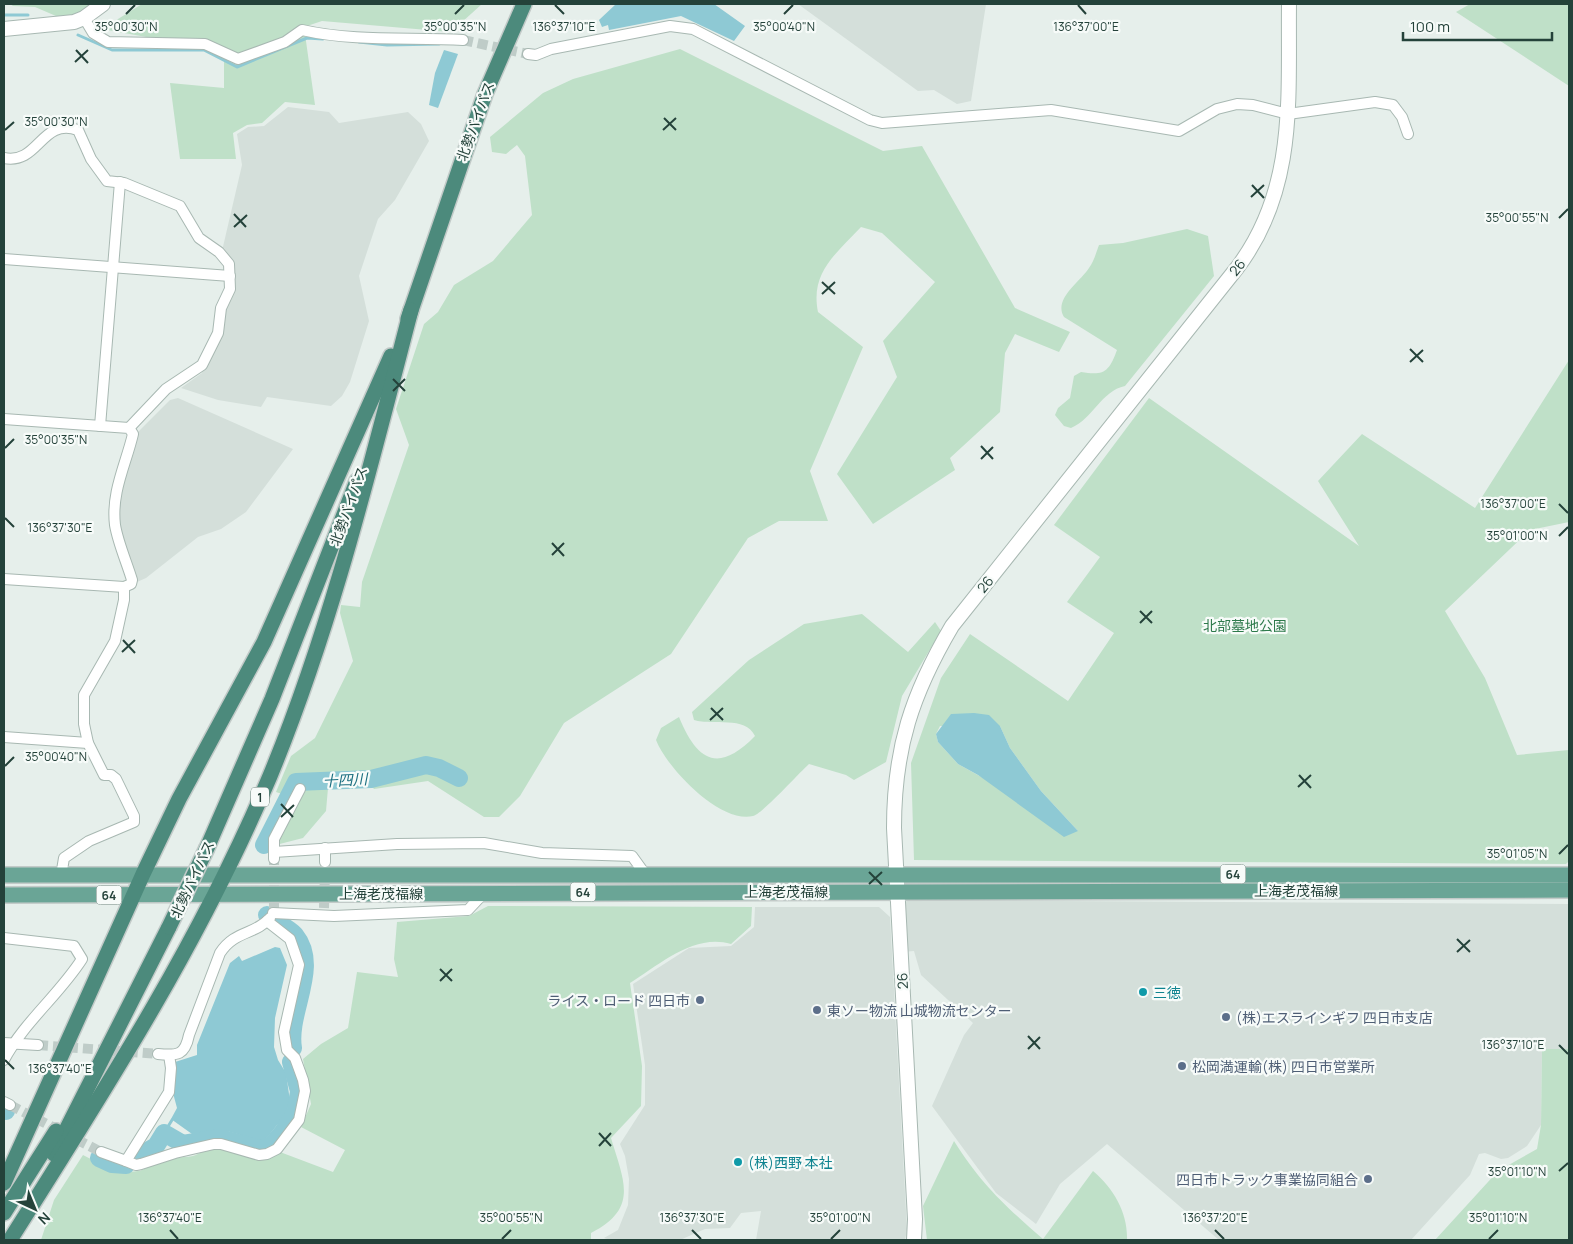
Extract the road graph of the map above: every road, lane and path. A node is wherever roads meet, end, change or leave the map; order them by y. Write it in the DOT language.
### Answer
graph roads {
  1 [pos="104,4"];
  2 [pos="524,4"];
  3 [pos="1289,4"];
  4 [pos="84,18"];
  5 [pos="4,29"];
  6 [pos="463,40"];
  7 [pos="528,54"];
  8 [pos="1288,114"];
  9 [pos="1408,134"];
  10 [pos="4,158"];
  11 [pos="120,182"];
  12 [pos="4,259"];
  13 [pos="114,268"];
  14 [pos="230,276"];
  15 [pos="411,310"];
  16 [pos="4,418"];
  17 [pos="100,426"];
  18 [pos="129,428"];
  19 [pos="4,579"];
  20 [pos="124,588"];
  21 [pos="4,737"];
  22 [pos="88,743"];
  23 [pos="300,788"];
  24 [pos="326,848"];
  25 [pos="325,862"];
  26 [pos="143,874"];
  27 [pos="226,874"];
  28 [pos="644,874"];
  29 [pos="897,874"];
  30 [pos="4,875"];
  31 [pos="1569,875"];
  32 [pos="61,876"];
  33 [pos="898,890"];
  34 [pos="1569,890"];
  35 [pos="484,893"];
  36 [pos="4,895"];
  37 [pos="133,895"];
  38 [pos="214,896"];
  39 [pos="271,916"];
  40 [pos="4,938"];
  41 [pos="136,994"];
  42 [pos="8,1043"];
  43 [pos="38,1045"];
  44 [pos="4,1060"];
  45 [pos="101,1152"];
  46 [pos="126,1161"];
  47 [pos="4,1183"];
  48 [pos="4,1213"];
  49 [pos="6,1240"];
  50 [pos="10,1240"];
  51 [pos="914,1240"];
  1 -- 4 [label="street"];
  2 -- 15 [label="highway, 北勢バイパス / 1"];
  3 -- 8 [label="street, 26"];
  4 -- 5 [label="street"];
  4 -- 6 [label="street"];
  7 -- 8 [label="street"];
  8 -- 9 [label="street"];
  8 -- 29 [label="street, 26"];
  10 -- 11 [label="street"];
  11 -- 13 [label="street"];
  11 -- 14 [label="street"];
  12 -- 13 [label="street"];
  13 -- 14 [label="street"];
  13 -- 17 [label="street"];
  14 -- 18 [label="street"];
  15 -- 26 [label="highway, 1"];
  15 -- 27 [label="highway, 1"];
  15 -- 41 [label="highway, 北勢バイパス / 1, bridge"];
  16 -- 17 [label="street"];
  17 -- 18 [label="street"];
  18 -- 20 [label="street"];
  19 -- 20 [label="street"];
  20 -- 22 [label="street"];
  21 -- 22 [label="street"];
  22 -- 32 [label="street"];
  23 -- 24 [label="street"];
  24 -- 25 [label="street"];
  24 -- 28 [label="street"];
  26 -- 27 [label="main road, 上海老茂福線 / 64"];
  26 -- 32 [label="main road, 上海老茂福線 / 64"];
  26 -- 37 [label="highway, 1"];
  27 -- 28 [label="main road, 上海老茂福線 / 64"];
  27 -- 38 [label="highway, 1"];
  28 -- 29 [label="main road, 上海老茂福線 / 64"];
  29 -- 31 [label="main road, 上海老茂福線 / 64"];
  29 -- 33 [label="street, 26"];
  30 -- 32 [label="main road, 上海老茂福線 / 64"];
  33 -- 34 [label="main road, 上海老茂福線 / 64"];
  33 -- 35 [label="main road, 上海老茂福線 / 64"];
  33 -- 51 [label="street, 26"];
  35 -- 38 [label="main road, 上海老茂福線 / 64"];
  35 -- 39 [label="street"];
  36 -- 37 [label="main road, 上海老茂福線 / 64"];
  37 -- 38 [label="main road, 上海老茂福線 / 64"];
  37 -- 47 [label="highway, 1"];
  38 -- 50 [label="highway, 1"];
  39 -- 46 [label="street"];
  39 -- 46 [label="street"];
  40 -- 42 [label="street"];
  41 -- 48 [label="highway, 北勢バイパス / 1"];
  41 -- 49 [label="highway, 北勢バイパス / 1"];
  42 -- 43 [label="street"];
  42 -- 44 [label="street"];
  45 -- 46 [label="street"];
}
